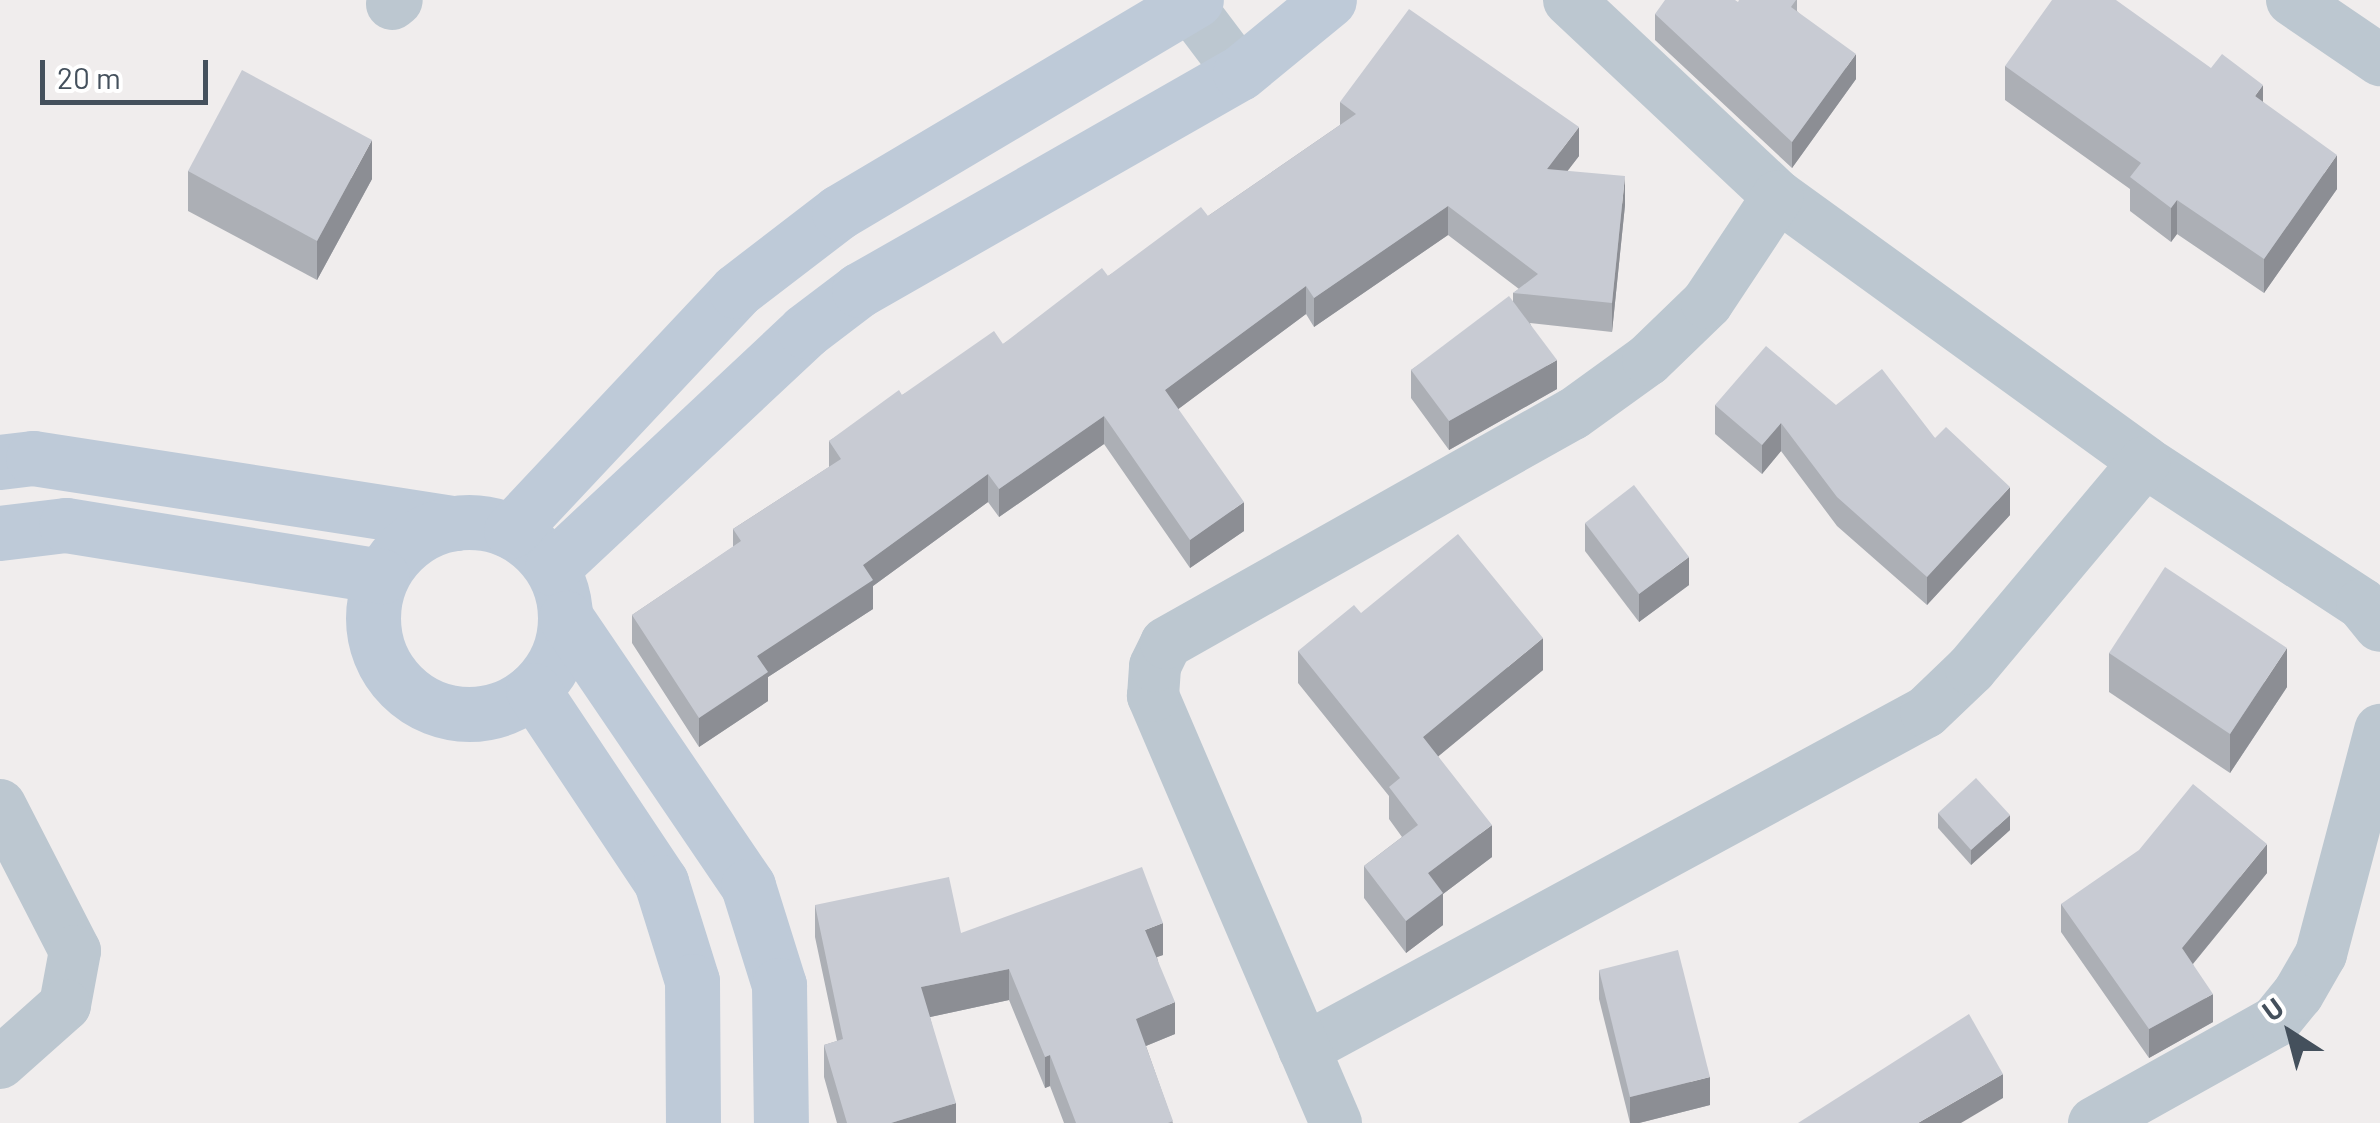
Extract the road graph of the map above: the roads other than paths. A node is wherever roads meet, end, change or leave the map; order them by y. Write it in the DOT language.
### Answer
graph roads {
  1 [pos="1329,0"];
  2 [pos="1570,0"];
  3 [pos="2292,0"];
  4 [pos="1190,2"];
  5 [pos="2380,60"];
  6 [pos="1240,72"];
  7 [pos="1778,196"];
  8 [pos="0,462"];
  9 [pos="2145,462"];
  10 [pos="455,523"];
  11 [pos="512,531"];
  12 [pos="0,533"];
  13 [pos="382,576"];
  14 [pos="559,593"];
  15 [pos="2380,626"];
  16 [pos="533,690"];
  17 [pos="2380,730"];
  18 [pos="0,805"];
  19 [pos="1304,1048"];
  20 [pos="0,1063"];
  21 [pos="693,1123"];
  22 [pos="780,1123"];
  23 [pos="1336,1123"];
  24 [pos="2094,1123"];
  1 -- 6 [label="street"];
  2 -- 7 [label="street"];
  3 -- 5 [label="street"];
  4 -- 6 [label="street"];
  4 -- 11 [label="street"];
  6 -- 14 [label="street"];
  7 -- 9 [label="street"];
  7 -- 19 [label="street"];
  8 -- 10 [label="street"];
  9 -- 15 [label="street"];
  9 -- 19 [label="street"];
  10 -- 11 [label="street"];
  10 -- 13 [label="street"];
  11 -- 14 [label="street"];
  12 -- 13 [label="street"];
  13 -- 16 [label="street"];
  14 -- 16 [label="street"];
  14 -- 22 [label="street"];
  16 -- 21 [label="street"];
  17 -- 24 [label="street"];
  18 -- 20 [label="street"];
  19 -- 23 [label="street"];
}
